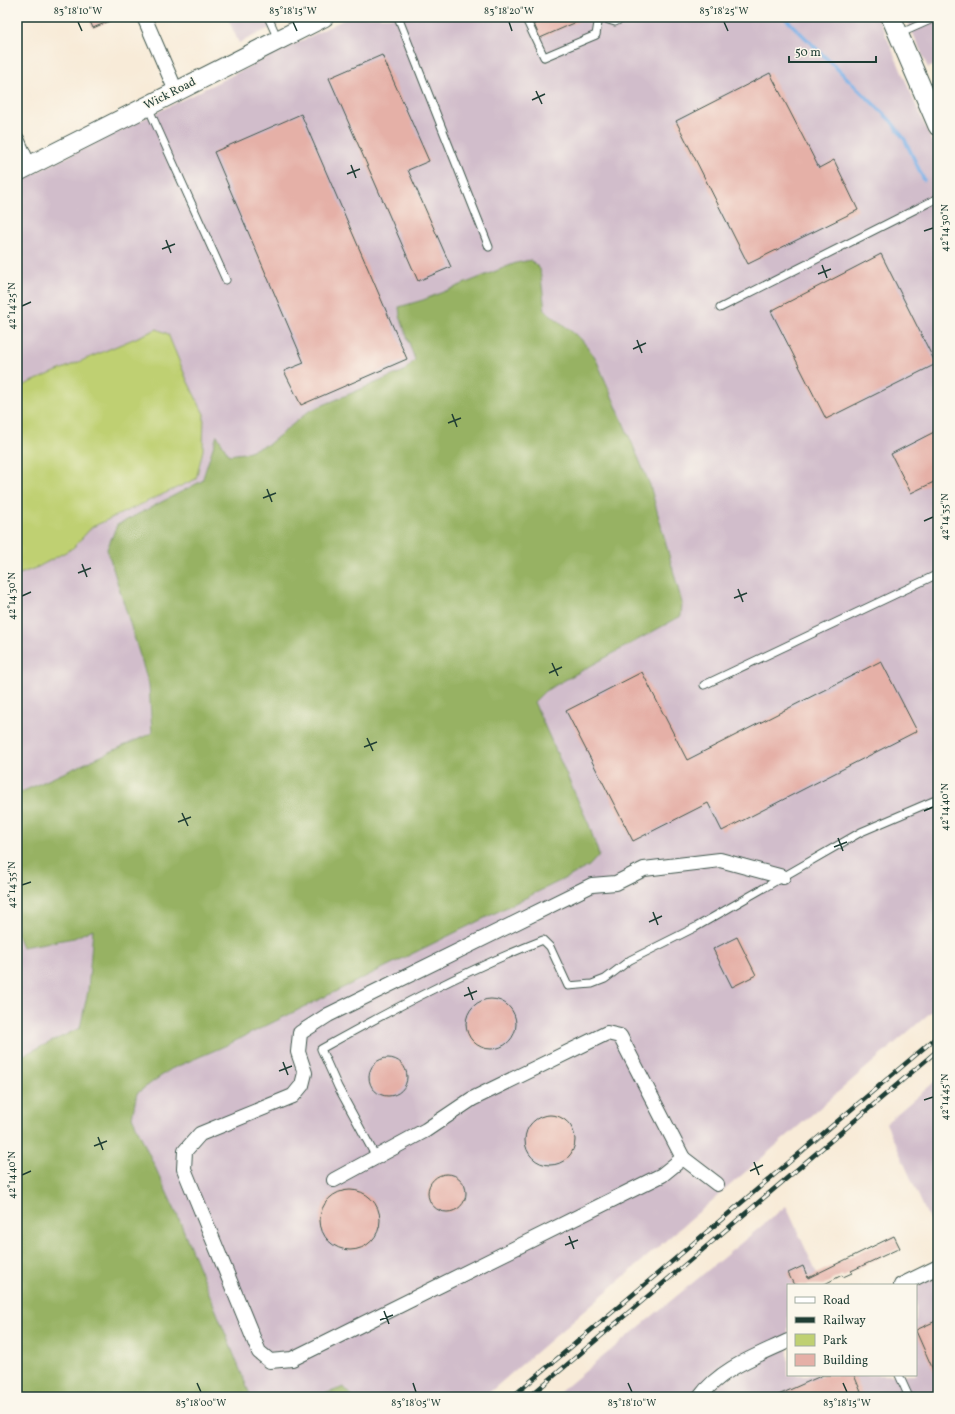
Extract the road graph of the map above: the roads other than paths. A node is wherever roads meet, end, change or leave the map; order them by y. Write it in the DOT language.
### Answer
graph roads {
  1 [pos="144,17"];
  2 [pos="268,17"];
  3 [pos="324,17"];
  4 [pos="398,17"];
  5 [pos="525,17"];
  6 [pos="599,17"];
  7 [pos="626,17"];
  8 [pos="937,17"];
  9 [pos="895,25"];
  10 [pos="278,40"];
  11 [pos="176,90"];
  12 [pos="147,105"];
  13 [pos="938,126"];
  14 [pos="17,139"];
  15 [pos="23,169"];
  16 [pos="938,198"];
  17 [pos="489,247"];
  18 [pos="226,280"];
  19 [pos="720,308"];
  20 [pos="938,574"];
  21 [pos="704,685"];
  22 [pos="938,799"];
  23 [pos="783,877"];
  24 [pos="376,1157"];
  25 [pos="683,1158"];
  26 [pos="334,1180"];
  27 [pos="717,1184"];
  28 [pos="938,1266"];
  29 [pos="903,1284"];
  30 [pos="787,1341"];
  31 [pos="899,1376"];
  32 [pos="700,1397"];
  33 [pos="909,1397"];
  1 -- 11 [label="street"];
  2 -- 10 [label="lane"];
  3 -- 10 [label="street, Wick Road"];
  4 -- 17 [label="lane"];
  5 -- 6 [label="lane"];
  6 -- 7 [label="lane"];
  8 -- 9 [label="lane"];
  9 -- 13 [label="street"];
  10 -- 11 [label="street, Wick Road"];
  11 -- 12 [label="street, Wick Road"];
  12 -- 15 [label="street, Wick Road"];
  12 -- 18 [label="lane"];
  14 -- 15 [label="street"];
  16 -- 19 [label="lane"];
  20 -- 21 [label="lane"];
  22 -- 23 [label="lane"];
  23 -- 24 [label="lane"];
  23 -- 25 [label="street"];
  24 -- 25 [label="street"];
  24 -- 26 [label="street"];
  25 -- 27 [label="street"];
  28 -- 29 [label="street"];
  30 -- 32 [label="street"];
  31 -- 33 [label="lane"];
}
